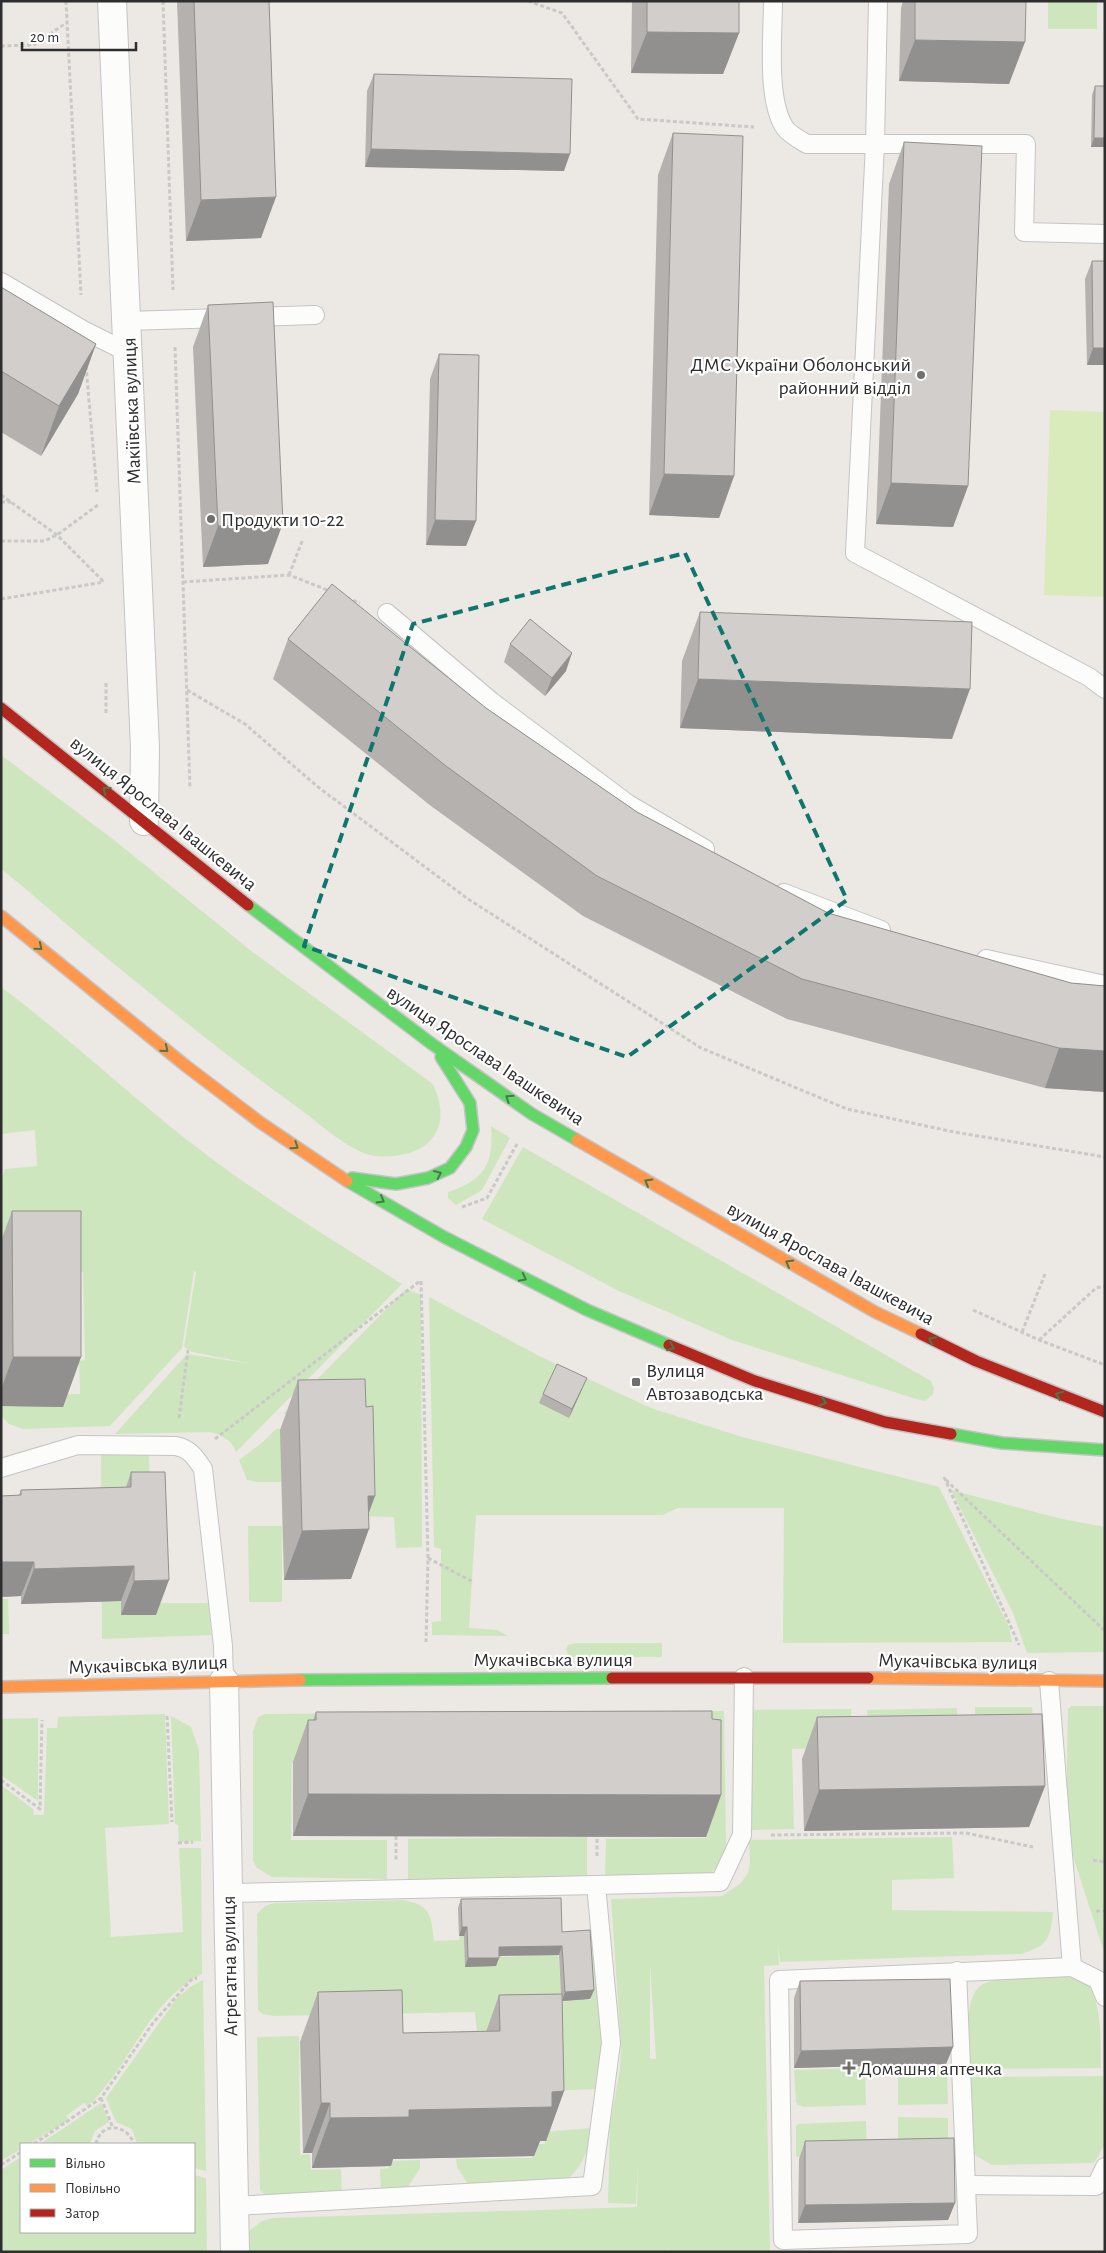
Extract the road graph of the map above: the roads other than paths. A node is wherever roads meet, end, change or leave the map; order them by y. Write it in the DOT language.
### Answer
graph roads {
  1 [pos="112,1"];
  2 [pos="773,1"];
  3 [pos="878,1"];
  4 [pos="875,144"];
  5 [pos="1105,234"];
  6 [pos="1,282"];
  7 [pos="315,315"];
  8 [pos="127,321"];
  9 [pos="128,353"];
  10 [pos="387,613"];
  11 [pos="1105,689"];
  12 [pos="1,708"];
  13 [pos="144,820"];
  14 [pos="722,859"];
  15 [pos="765,884"];
  16 [pos="1,916"];
  17 [pos="892,935"];
  18 [pos="969,956"];
  19 [pos="1105,985"];
  20 [pos="432,1044"];
  21 [pos="339,1176"];
  22 [pos="1105,1412"];
  23 [pos="1105,1450"];
  24 [pos="1,1468"];
  25 [pos="744,1677"];
  26 [pos="224,1681"];
  27 [pos="1049,1681"];
  28 [pos="1105,1681"];
  29 [pos="1,1687"];
  30 [pos="596,1885"];
  31 [pos="228,1893"];
  32 [pos="1072,1967"];
  33 [pos="957,1971"];
  34 [pos="1105,1996"];
  35 [pos="1105,2167"];
  36 [pos="966,2185"];
  37 [pos="234,2206"];
  38 [pos="235,2252"];
  1 -- 8 [label="street, Макіївська вулиця"];
  2 -- 4 [label="lane"];
  3 -- 4 [label="lane"];
  4 -- 5 [label="lane"];
  4 -- 11 [label="lane"];
  6 -- 9 [label="lane"];
  7 -- 8 [label="lane"];
  8 -- 9 [label="street, Макіївська вулиця"];
  9 -- 13 [label="street, Макіївська вулиця"];
  10 -- 14 [label="lane"];
  13 -- 12 [label="main road, вулиця Ярослава Івашкевича, one-way"];
  13 -- 20 [label="main road, вулиця Ярослава Івашкевича"];
  15 -- 17 [label="lane"];
  16 -- 21 [label="main road, one-way"];
  18 -- 19 [label="lane"];
  21 -- 20 [label="main road, one-way"];
  22 -- 20 [label="main road, вулиця Ярослава Івашкевича, one-way"];
  21 -- 23 [label="main road, one-way"];
  24 -- 26 [label="lane"];
  25 -- 26 [label="main road, Мукачівська вулиця"];
  25 -- 27 [label="main road, Мукачівська вулиця"];
  25 -- 30 [label="lane"];
  26 -- 29 [label="main road, Мукачівська вулиця"];
  26 -- 31 [label="street, Агрегатна вулиця"];
  27 -- 28 [label="main road, Мукачівська вулиця"];
  27 -- 32 [label="lane"];
  30 -- 31 [label="lane"];
  30 -- 37 [label="lane"];
  31 -- 37 [label="street, Агрегатна вулиця"];
  32 -- 33 [label="lane"];
  32 -- 34 [label="lane"];
  33 -- 36 [label="lane"];
  33 -- 36 [label="lane"];
  35 -- 36 [label="lane"];
  37 -- 38 [label="street, Агрегатна вулиця"];
}
